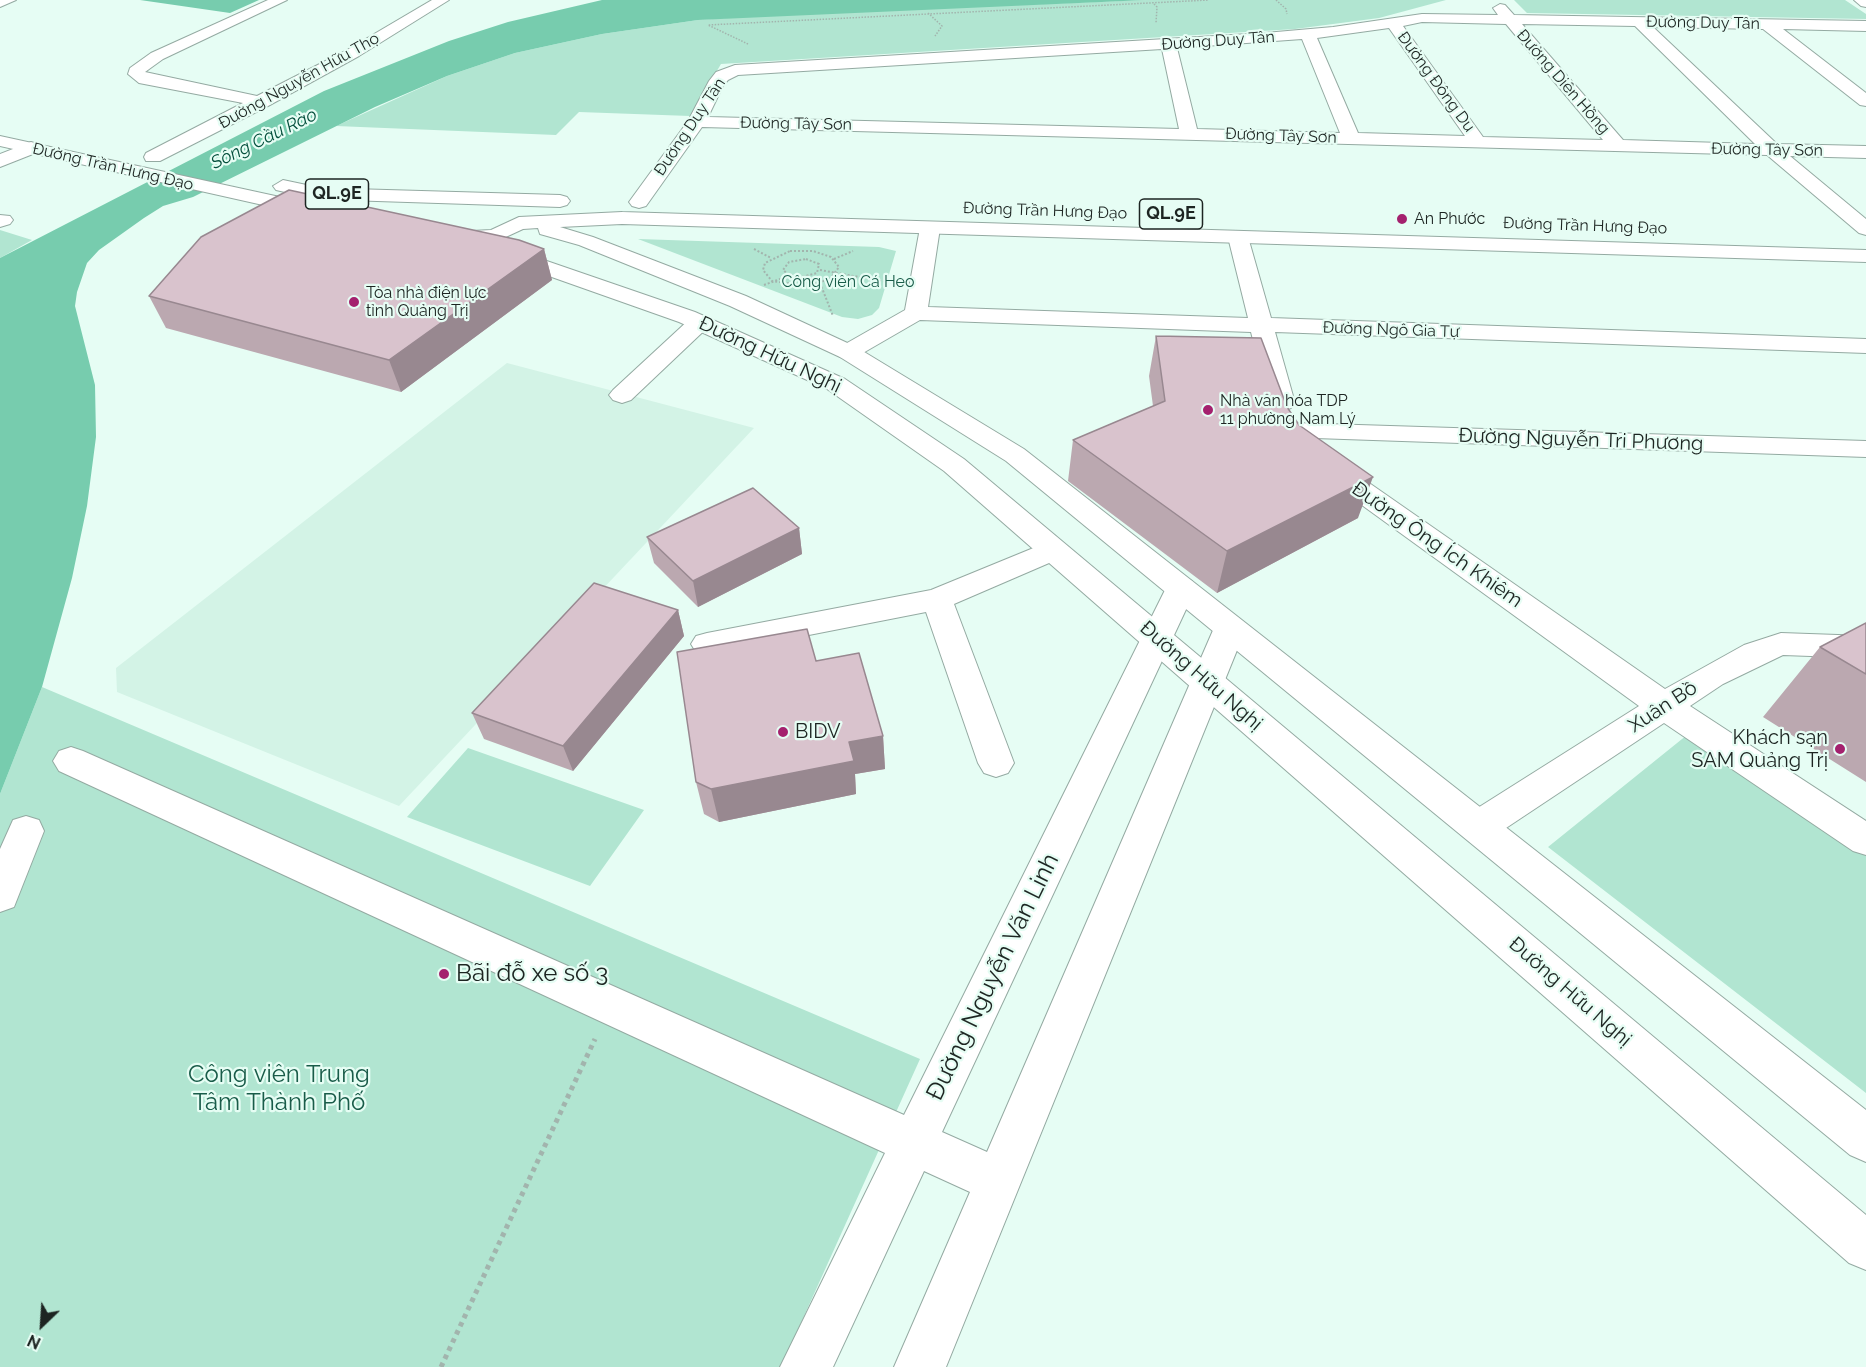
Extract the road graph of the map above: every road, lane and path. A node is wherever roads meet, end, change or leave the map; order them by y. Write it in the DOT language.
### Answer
graph roads {
  1 [pos="9,0"];
  2 [pos="280,0"];
  3 [pos="442,0"];
  4 [pos="1209,0"];
  5 [pos="1493,0"];
  6 [pos="1861,0"];
  7 [pos="0,3"];
  8 [pos="1866,3"];
  9 [pos="1462,4"];
  10 [pos="1509,18"];
  11 [pos="1418,19"];
  12 [pos="1639,22"];
  13 [pos="1393,23"];
  14 [pos="1768,25"];
  15 [pos="1866,26"];
  16 [pos="1308,35"];
  17 [pos="1168,44"];
  18 [pos="753,47"];
  19 [pos="1866,101"];
  20 [pos="262,102"];
  21 [pos="697,122"];
  22 [pos="0,123"];
  23 [pos="1189,134"];
  24 [pos="1351,138"];
  25 [pos="0,141"];
  26 [pos="1478,142"];
  27 [pos="1618,146"];
  28 [pos="31,148"];
  29 [pos="1772,150"];
  30 [pos="1866,152"];
  31 [pos="161,159"];
  32 [pos="0,161"];
  33 [pos="442,198"];
  34 [pos="476,200"];
  35 [pos="639,202"];
  36 [pos="991,209"];
  37 [pos="333,214"];
  38 [pos="393,216"];
  39 [pos="931,218"];
  40 [pos="519,223"];
  41 [pos="1866,229"];
  42 [pos="1842,233"];
  43 [pos="1866,234"];
  44 [pos="1238,237"];
  45 [pos="443,238"];
  46 [pos="1866,256"];
  47 [pos="820,270"];
  48 [pos="836,273"];
  49 [pos="789,275"];
  50 [pos="772,281"];
  51 [pos="820,283"];
  52 [pos="899,284"];
  53 [pos="762,286"];
  54 [pos="916,313"];
  55 [pos="700,322"];
  56 [pos="836,323"];
  57 [pos="1260,325"];
  58 [pos="1866,346"];
  59 [pos="848,352"];
  60 [pos="621,395"];
  61 [pos="1295,431"];
  62 [pos="1866,449"];
  63 [pos="1053,550"];
  64 [pos="1181,588"];
  65 [pos="937,599"];
  66 [pos="1230,628"];
  67 [pos="1156,638"];
  68 [pos="707,644"];
  69 [pos="1866,647"];
  70 [pos="1208,682"];
  71 [pos="1664,706"];
  72 [pos="71,761"];
  73 [pos="996,763"];
  74 [pos="1478,827"];
  75 [pos="26,831"];
  76 [pos="1866,840"];
  77 [pos="0,895"];
  78 [pos="612,1005"];
  79 [pos="1866,1139"];
  80 [pos="914,1141"];
  81 [pos="998,1181"];
  82 [pos="1866,1246"];
  83 [pos="441,1367"];
  84 [pos="806,1367"];
  85 [pos="920,1367"];
  1 -- 7 [label="street"];
  2 -- 20 [label="street"];
  3 -- 20 [label="street, Đường Nguyễn Hữu Thọ"];
  4 -- 18 [label="path"];
  5 -- 10 [label="street, Đường Diên Hồng"];
  6 -- 8 [label="street"];
  9 -- 11 [label="street"];
  10 -- 11 [label="street, Đường Duy Tân"];
  10 -- 12 [label="street, Đường Duy Tân"];
  10 -- 27 [label="street, Đường Diên Hồng"];
  11 -- 13 [label="street, Đường Duy Tân"];
  12 -- 14 [label="street, Đường Duy Tân"];
  12 -- 29 [label="street"];
  13 -- 16 [label="street, Đường Duy Tân"];
  13 -- 26 [label="street, Đường Đông Du"];
  14 -- 15 [label="street, Đường Duy Tân"];
  14 -- 19 [label="street"];
  16 -- 17 [label="street, Đường Duy Tân"];
  16 -- 24 [label="street"];
  17 -- 21 [label="street, Đường Duy Tân"];
  17 -- 23 [label="street"];
  20 -- 31 [label="street, Đường Nguyễn Hữu Thọ"];
  21 -- 23 [label="street, Đường Tây Sơn"];
  21 -- 35 [label="street, Đường Duy Tân"];
  22 -- 31 [label="street, Đường Trần Hưng Đạo / QL.9E"];
  23 -- 24 [label="street, Đường Tây Sơn"];
  24 -- 26 [label="street, Đường Tây Sơn"];
  25 -- 28 [label="street, Đường Trần Hưng Đạo / QL.9E"];
  26 -- 27 [label="street, Đường Tây Sơn"];
  27 -- 29 [label="street, Đường Tây Sơn"];
  28 -- 32 [label="street"];
  28 -- 37 [label="street, Đường Trần Hưng Đạo / QL.9E"];
  29 -- 30 [label="street, Đường Tây Sơn"];
  29 -- 41 [label="street"];
  31 -- 33 [label="street, Đường Trần Hưng Đạo / QL.9E"];
  33 -- 34 [label="street, Đường Trần Hưng Đạo"];
  33 -- 38 [label="street, Đường Trần Hưng Đạo"];
  34 -- 35 [label="street, Đường Trần Hưng Đạo / QL.9E"];
  34 -- 40 [label="street, Đường Trần Hưng Đạo"];
  35 -- 39 [label="street, Đường Trần Hưng Đạo / QL.9E"];
  36 -- 39 [label="street, Đường Trần Hưng Đạo / QL.9E"];
  39 -- 40 [label="street, Đường Trần Hưng Đạo / QL.9E"];
  39 -- 44 [label="street, Đường Trần Hưng Đạo / QL.9E"];
  39 -- 54 [label="street"];
  40 -- 45 [label="street, Đường Trần Hưng Đạo"];
  40 -- 59 [label="street, Đường Hữu Nghị"];
  42 -- 43 [label="street"];
  44 -- 46 [label="street, Đường Trần Hưng Đạo / QL.9E"];
  44 -- 57 [label="street, Đường Ông Ích Khiêm"];
  45 -- 55 [label="street, Đường Hữu Nghị"];
  47 -- 48 [label="path"];
  47 -- 49 [label="path"];
  47 -- 49 [label="path"];
  48 -- 50 [label="path"];
  48 -- 51 [label="path"];
  48 -- 52 [label="path"];
  49 -- 50 [label="path"];
  50 -- 51 [label="path"];
  50 -- 53 [label="path"];
  51 -- 56 [label="path"];
  54 -- 57 [label="street, Đường Ngô Gia Tự"];
  54 -- 59 [label="street"];
  55 -- 60 [label="street"];
  55 -- 63 [label="street, Đường Hữu Nghị"];
  57 -- 58 [label="street, Đường Ngô Gia Tự"];
  57 -- 61 [label="street, Đường Ông Ích Khiêm"];
  59 -- 64 [label="street, Đường Hữu Nghị"];
  61 -- 62 [label="street, Đường Nguyễn Tri Phương"];
  61 -- 71 [label="street, Đường Ông Ích Khiêm"];
  63 -- 65 [label="street"];
  63 -- 67 [label="street, Đường Hữu Nghị"];
  64 -- 66 [label="street, Đường Hữu Nghị"];
  64 -- 67 [label="street, Đường Nguyễn Văn Linh"];
  65 -- 68 [label="street"];
  65 -- 73 [label="street"];
  66 -- 70 [label="street"];
  66 -- 74 [label="street, Đường Hữu Nghị"];
  67 -- 70 [label="street, Đường Hữu Nghị"];
  67 -- 80 [label="street, Đường Nguyễn Văn Linh"];
  69 -- 71 [label="street, Xuân Bồ"];
  70 -- 81 [label="street"];
  70 -- 82 [label="street, Đường Hữu Nghị"];
  71 -- 74 [label="street, Xuân Bồ"];
  71 -- 76 [label="street, Đường Ông Ích Khiêm"];
  72 -- 78 [label="street"];
  74 -- 79 [label="street, Đường Hữu Nghị"];
  75 -- 77 [label="street"];
  78 -- 80 [label="street"];
  78 -- 83 [label="path"];
  80 -- 81 [label="street"];
  80 -- 84 [label="street, Đường Nguyễn Văn Linh"];
  81 -- 85 [label="street"];
}
